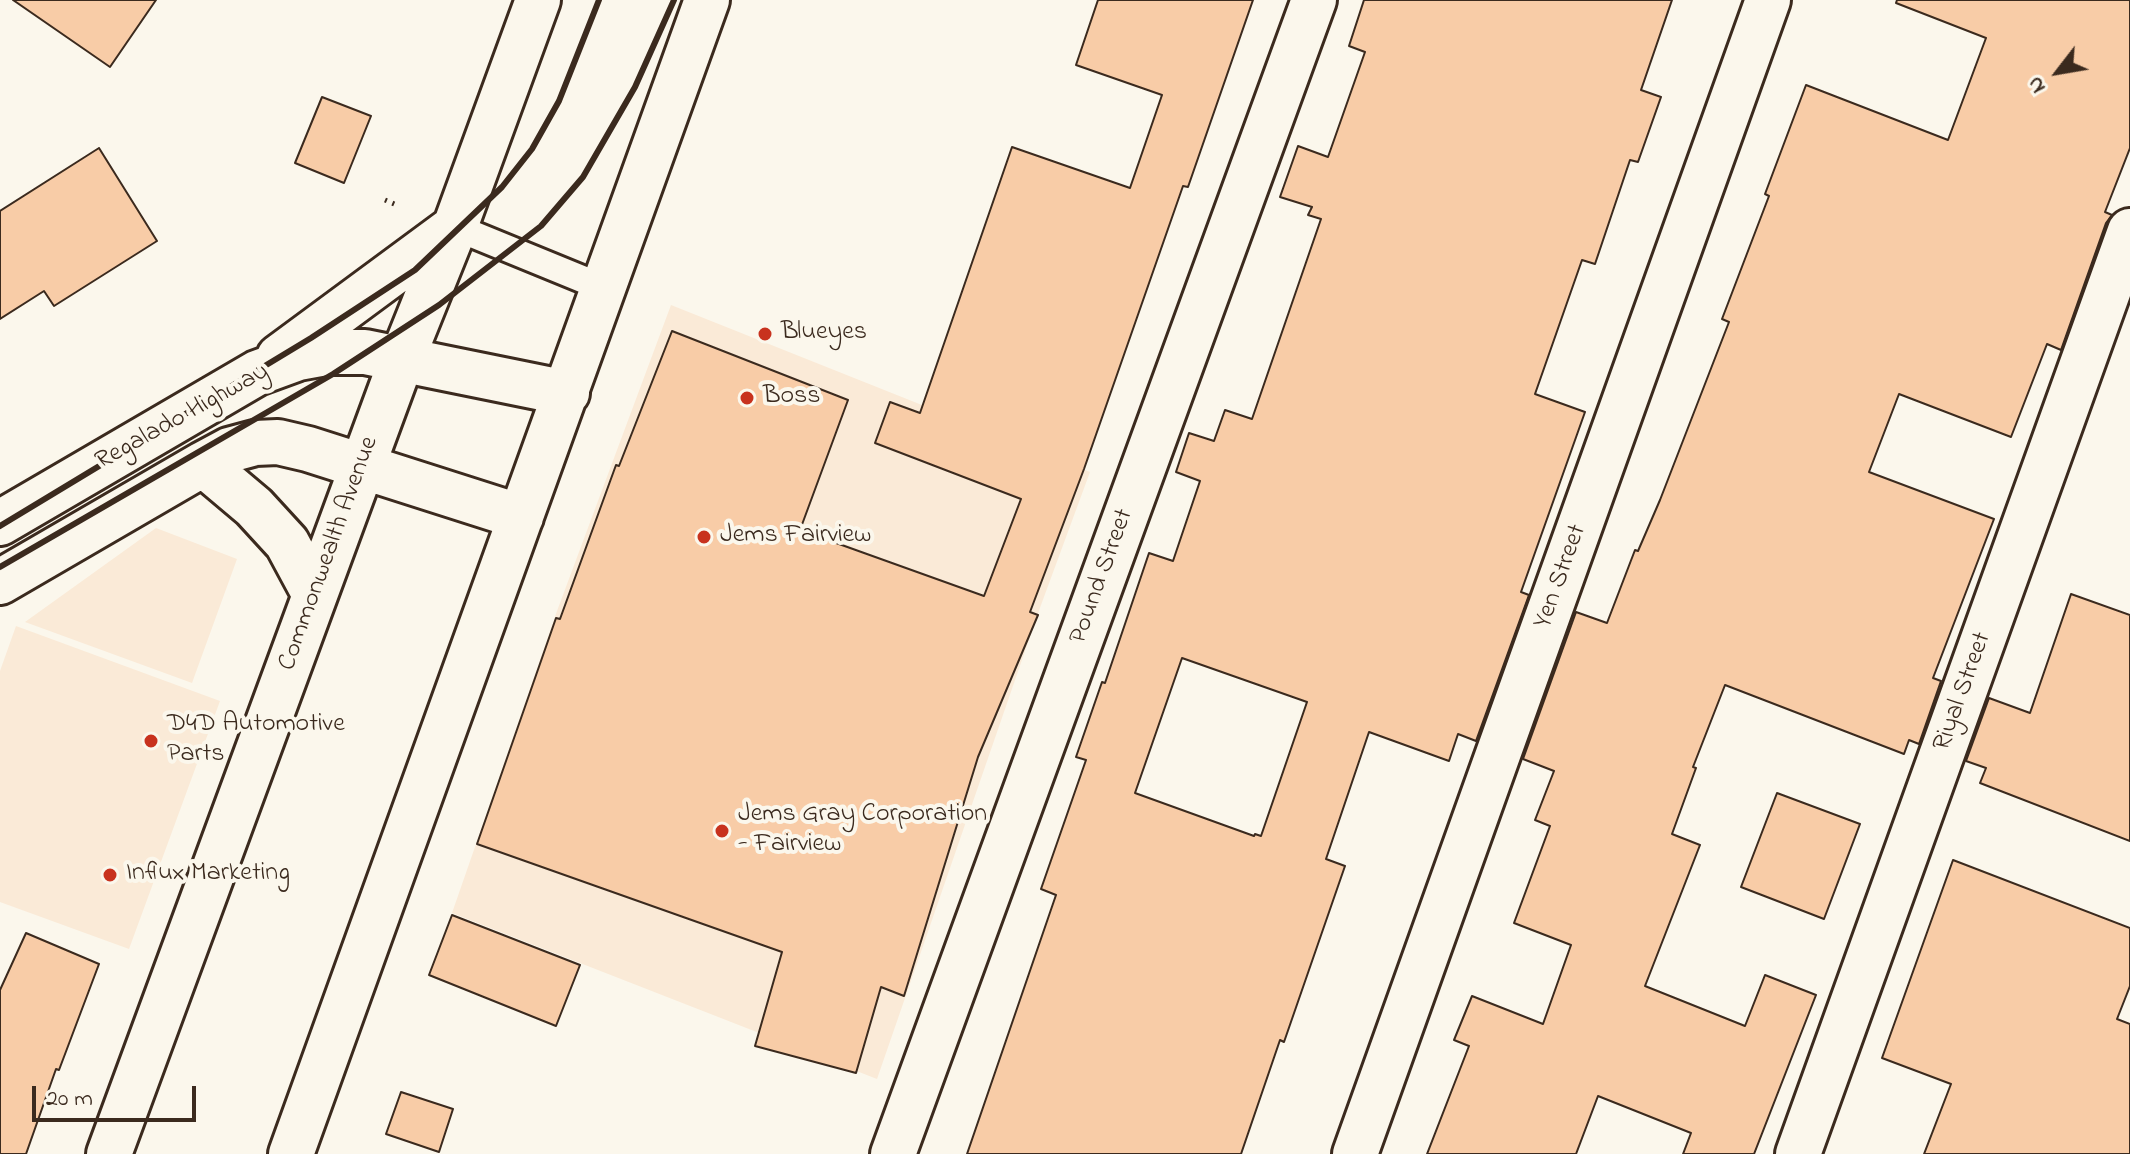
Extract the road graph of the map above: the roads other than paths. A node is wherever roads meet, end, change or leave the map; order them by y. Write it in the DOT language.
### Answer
graph roads {
  1 [pos="538,0"];
  2 [pos="707,0"];
  3 [pos="1314,0"];
  4 [pos="1768,0"];
  5 [pos="455,227"];
  6 [pos="2130,231"];
  7 [pos="604,288"];
  8 [pos="402,359"];
  9 [pos="257,373"];
  10 [pos="567,393"];
  11 [pos="203,464"];
  12 [pos="362,465"];
  13 [pos="521,517"];
  14 [pos="0,523"];
  15 [pos="0,582"];
  16 [pos="315,595"];
  17 [pos="109,1154"];
  18 [pos="291,1154"];
  19 [pos="893,1154"];
  20 [pos="1355,1154"];
  21 [pos="1798,1154"];
  1 -- 5 [label="main road, Commonwealth Avenue"];
  2 -- 7 [label="main road"];
  3 -- 19 [label="main road, Pound Street"];
  4 -- 20 [label="main road, Yen Street"];
  5 -- 7 [label="lane"];
  5 -- 8 [label="main road, Commonwealth Avenue"];
  5 -- 9 [label="main road"];
  6 -- 21 [label="main road, Riyal Street"];
  7 -- 10 [label="main road"];
  8 -- 9 [label="main road, Regalado Highway"];
  8 -- 10 [label="main road, Regalado Highway"];
  8 -- 12 [label="main road, Commonwealth Avenue"];
  9 -- 14 [label="main road, Regalado Highway"];
  10 -- 13 [label="main road"];
  11 -- 12 [label="main road, Regalado Highway"];
  11 -- 15 [label="main road, Regalado Highway"];
  11 -- 16 [label="main road"];
  12 -- 13 [label="main road, Regalado Highway"];
  12 -- 16 [label="main road, Commonwealth Avenue"];
  13 -- 18 [label="main road"];
  16 -- 17 [label="main road, Commonwealth Avenue"];
}
